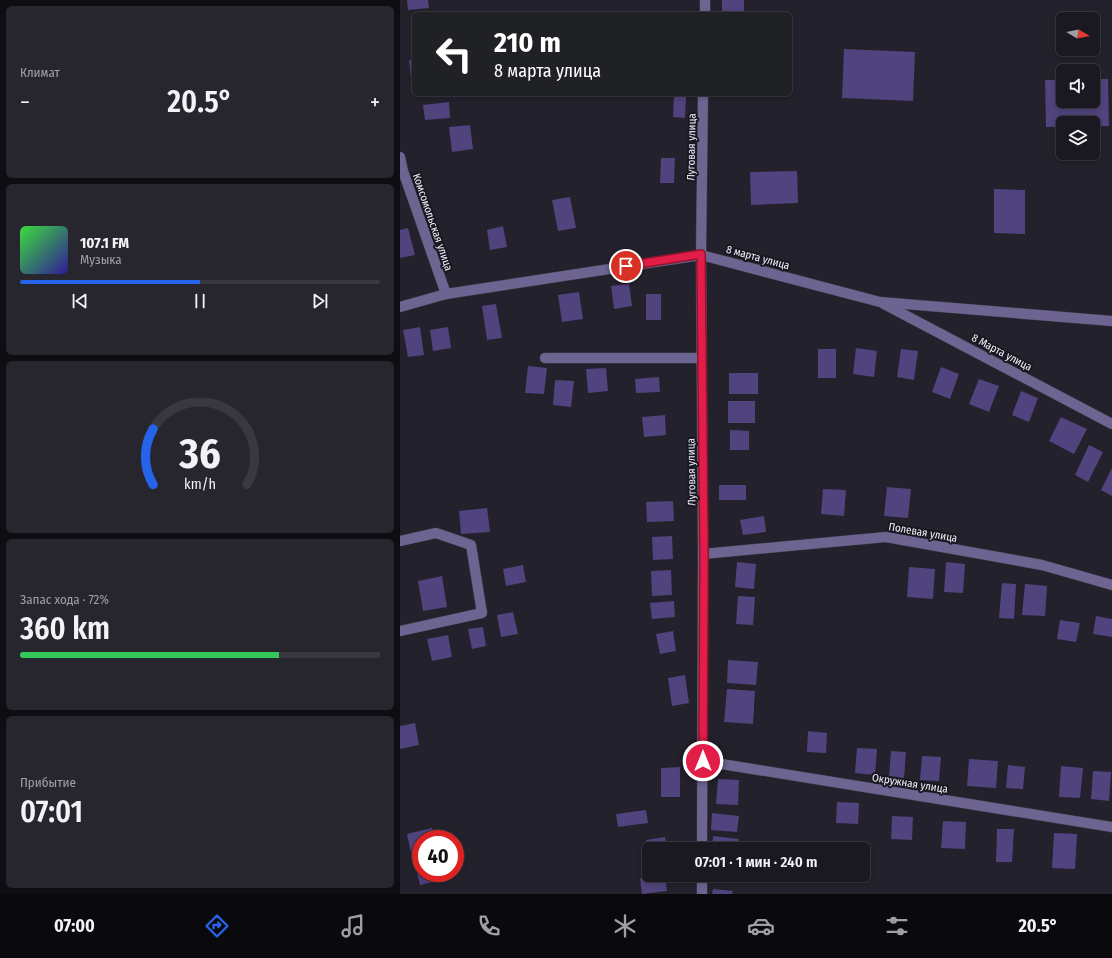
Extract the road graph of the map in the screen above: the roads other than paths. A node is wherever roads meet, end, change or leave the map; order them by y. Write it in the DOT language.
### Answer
graph roads {
  1 [pos="705,0"];
  2 [pos="705,12"];
  3 [pos="704,96"];
  4 [pos="400,157"];
  5 [pos="403,183"];
  6 [pos="701,254"];
  7 [pos="446,294"];
  8 [pos="880,302"];
  9 [pos="400,307"];
  10 [pos="1112,321"];
  11 [pos="545,358"];
  12 [pos="702,358"];
  13 [pos="1112,424"];
  14 [pos="400,541"];
  15 [pos="704,554"];
  16 [pos="1112,584"];
  17 [pos="400,631"];
  18 [pos="703,761"];
  19 [pos="1112,827"];
  20 [pos="702,842"];
  21 [pos="702,882"];
  22 [pos="702,894"];
  1 -- 2 [label="street"];
  3 -- 6 [label="street, Луговая улица"];
  4 -- 5 [label="street, Комсомольская улица"];
  5 -- 7 [label="street, Комсомольская улица"];
  6 -- 7 [label="street, 8 марта улица"];
  6 -- 8 [label="street, 8 марта улица"];
  6 -- 12 [label="street, Луговая улица"];
  7 -- 9 [label="street, 8 марта улица"];
  8 -- 10 [label="street, 8 марта улица"];
  8 -- 13 [label="street, 8 Марта улица"];
  11 -- 12 [label="street"];
  12 -- 15 [label="street, Луговая улица"];
  14 -- 17 [label="street"];
  15 -- 16 [label="street, Полевая улица"];
  15 -- 18 [label="street, Луговая улица"];
  18 -- 19 [label="street, Окружная улица"];
  18 -- 20 [label="street, Луговая улица"];
  21 -- 22 [label="street"];
}
